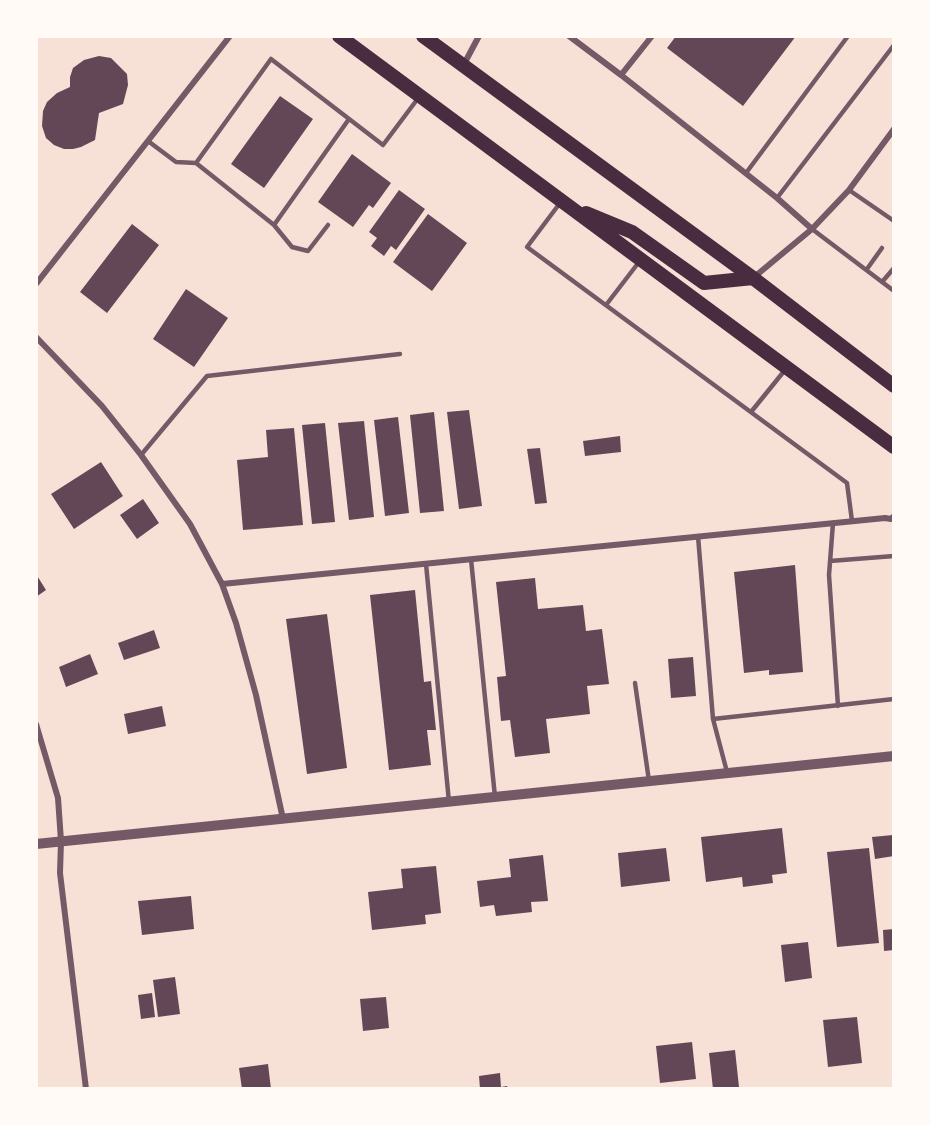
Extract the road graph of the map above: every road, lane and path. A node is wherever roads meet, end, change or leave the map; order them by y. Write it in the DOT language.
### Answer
graph roads {
  1 [pos="230,36"];
  2 [pos="339,36"];
  3 [pos="423,36"];
  4 [pos="479,36"];
  5 [pos="569,36"];
  6 [pos="652,36"];
  7 [pos="848,36"];
  8 [pos="894,45"];
  9 [pos="463,66"];
  10 [pos="621,75"];
  11 [pos="420,96"];
  12 [pos="349,119"];
  13 [pos="894,129"];
  14 [pos="148,141"];
  15 [pos="196,163"];
  16 [pos="746,173"];
  17 [pos="849,189"];
  18 [pos="777,198"];
  19 [pos="564,203"];
  20 [pos="894,221"];
  21 [pos="274,225"];
  22 [pos="328,225"];
  23 [pos="812,229"];
  24 [pos="882,248"];
  25 [pos="641,260"];
  26 [pos="894,268"];
  27 [pos="867,269"];
  28 [pos="753,278"];
  29 [pos="882,282"];
  30 [pos="36,284"];
  31 [pos="894,291"];
  32 [pos="606,305"];
  33 [pos="36,337"];
  34 [pos="400,354"];
  35 [pos="787,368"];
  36 [pos="894,386"];
  37 [pos="751,412"];
  38 [pos="894,447"];
  39 [pos="141,455"];
  40 [pos="894,516"];
  41 [pos="852,521"];
  42 [pos="833,523"];
  43 [pos="698,536"];
  44 [pos="894,556"];
  45 [pos="471,559"];
  46 [pos="830,561"];
  47 [pos="426,564"];
  48 [pos="222,584"];
  49 [pos="635,683"];
  50 [pos="894,699"];
  51 [pos="838,706"];
  52 [pos="714,719"];
  53 [pos="36,724"];
  54 [pos="894,756"];
  55 [pos="727,773"];
  56 [pos="649,782"];
  57 [pos="495,797"];
  58 [pos="449,802"];
  59 [pos="283,819"];
  60 [pos="61,841"];
  61 [pos="36,844"];
  62 [pos="86,1089"];
  1 -- 14 [label="street"];
  2 -- 11 [label="main road"];
  3 -- 9 [label="main road"];
  4 -- 9 [label="street"];
  5 -- 10 [label="street"];
  6 -- 10 [label="street"];
  7 -- 16 [label="lane"];
  8 -- 18 [label="lane"];
  9 -- 28 [label="main road"];
  10 -- 16 [label="street"];
  11 -- 12 [label="lane"];
  11 -- 19 [label="main road"];
  12 -- 15 [label="lane"];
  12 -- 21 [label="lane"];
  13 -- 17 [label="street"];
  14 -- 15 [label="lane"];
  14 -- 30 [label="street"];
  15 -- 21 [label="lane"];
  16 -- 18 [label="street"];
  17 -- 20 [label="lane"];
  17 -- 23 [label="street"];
  18 -- 23 [label="street"];
  19 -- 25 [label="main road"];
  19 -- 28 [label="main road"];
  19 -- 32 [label="lane"];
  21 -- 22 [label="lane"];
  23 -- 27 [label="lane"];
  23 -- 28 [label="street"];
  24 -- 27 [label="lane"];
  25 -- 32 [label="lane"];
  25 -- 35 [label="main road"];
  26 -- 29 [label="lane"];
  27 -- 29 [label="lane"];
  28 -- 36 [label="main road"];
  29 -- 31 [label="lane"];
  32 -- 37 [label="lane"];
  33 -- 39 [label="street"];
  34 -- 39 [label="lane"];
  35 -- 37 [label="lane"];
  35 -- 38 [label="main road"];
  37 -- 41 [label="lane"];
  39 -- 48 [label="street"];
  40 -- 41 [label="street"];
  41 -- 42 [label="street"];
  42 -- 43 [label="street"];
  42 -- 46 [label="lane"];
  43 -- 45 [label="street"];
  43 -- 52 [label="lane"];
  44 -- 46 [label="lane"];
  45 -- 47 [label="street"];
  45 -- 57 [label="lane"];
  46 -- 51 [label="lane"];
  47 -- 48 [label="street"];
  47 -- 58 [label="lane"];
  48 -- 59 [label="street"];
  49 -- 56 [label="lane"];
  50 -- 51 [label="lane"];
  51 -- 52 [label="lane"];
  52 -- 55 [label="lane"];
  53 -- 60 [label="street"];
  54 -- 55 [label="street"];
  55 -- 56 [label="street"];
  56 -- 57 [label="street"];
  57 -- 58 [label="street"];
  58 -- 59 [label="street"];
  59 -- 60 [label="street"];
  60 -- 61 [label="street"];
  60 -- 62 [label="street"];
}
